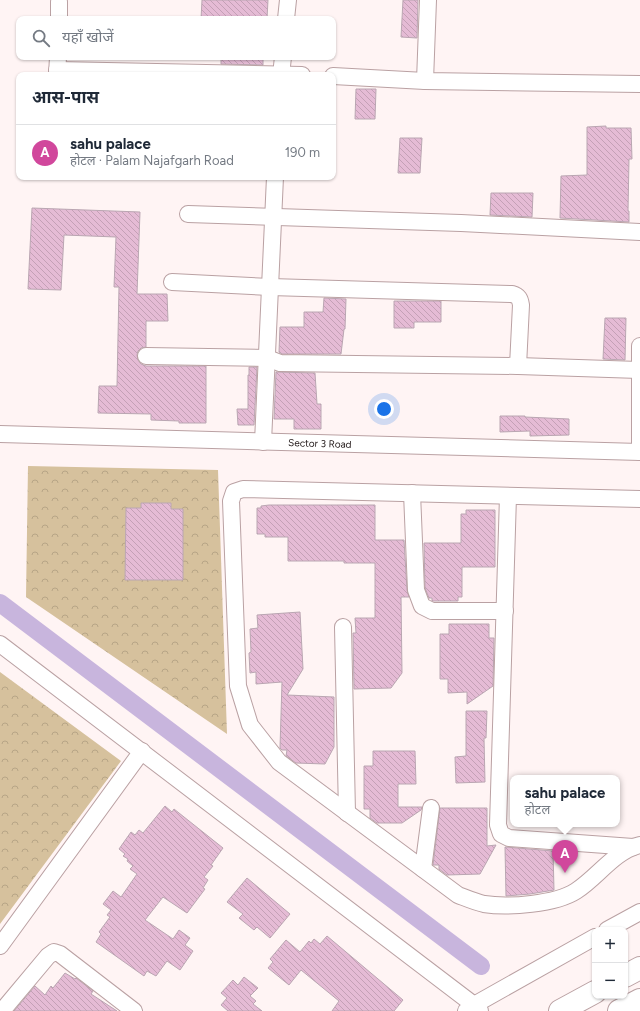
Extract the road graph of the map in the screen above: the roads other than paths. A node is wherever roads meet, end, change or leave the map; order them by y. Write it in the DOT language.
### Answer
graph roads {
  1 [pos="288,0"];
  2 [pos="428,0"];
  3 [pos="59,2"];
  4 [pos="59,16"];
  5 [pos="286,16"];
  6 [pos="283,60"];
  7 [pos="58,67"];
  8 [pos="217,72"];
  9 [pos="281,72"];
  10 [pos="336,76"];
  11 [pos="425,81"];
  12 [pos="640,84"];
  13 [pos="275,180"];
  14 [pos="188,214"];
  15 [pos="273,217"];
  16 [pos="640,232"];
  17 [pos="172,282"];
  18 [pos="270,287"];
  19 [pos="640,346"];
  20 [pos="146,356"];
  21 [pos="267,358"];
  22 [pos="518,366"];
  23 [pos="639,370"];
  24 [pos="0,434"];
  25 [pos="263,442"];
  26 [pos="640,452"];
  27 [pos="412,493"];
  28 [pos="508,496"];
  29 [pos="640,499"];
  30 [pos="505,611"];
  31 [pos="343,627"];
  32 [pos="0,644"];
  33 [pos="142,751"];
  34 [pos="431,808"];
  35 [pos="347,813"];
  36 [pos="636,846"];
  37 [pos="423,869"];
  38 [pos="640,912"];
  39 [pos="612,927"];
  40 [pos="592,939"];
  41 [pos="0,946"];
  42 [pos="640,968"];
  43 [pos="628,974"];
  44 [pos="592,994"];
  45 [pos="640,1000"];
  46 [pos="473,1009"];
  47 [pos="2,1011"];
  48 [pos="134,1011"];
  49 [pos="560,1011"];
  50 [pos="619,1011"];
  1 -- 5 [label="street"];
  2 -- 11 [label="street"];
  3 -- 4 [label="street"];
  6 -- 9 [label="street"];
  7 -- 8 [label="street"];
  10 -- 11 [label="street"];
  11 -- 12 [label="street"];
  13 -- 15 [label="street"];
  14 -- 15 [label="street"];
  15 -- 16 [label="street"];
  15 -- 18 [label="street"];
  17 -- 18 [label="street"];
  18 -- 21 [label="street"];
  18 -- 22 [label="street"];
  19 -- 23 [label="street"];
  20 -- 21 [label="street"];
  21 -- 22 [label="street"];
  21 -- 25 [label="street"];
  22 -- 23 [label="street"];
  23 -- 26 [label="street"];
  24 -- 25 [label="street, Sector 3 Road"];
  25 -- 26 [label="street, Sector 3 Road"];
  27 -- 28 [label="street"];
  27 -- 30 [label="street"];
  27 -- 35 [label="street"];
  28 -- 29 [label="street"];
  28 -- 30 [label="street"];
  30 -- 36 [label="street"];
  31 -- 35 [label="street"];
  32 -- 33 [label="street"];
  33 -- 41 [label="street"];
  33 -- 46 [label="street"];
  34 -- 37 [label="street"];
  35 -- 37 [label="street"];
  36 -- 37 [label="street"];
  38 -- 39 [label="street"];
  40 -- 46 [label="street"];
  42 -- 43 [label="main road"];
  44 -- 49 [label="main road"];
  45 -- 50 [label="main road"];
  47 -- 48 [label="street"];
}
